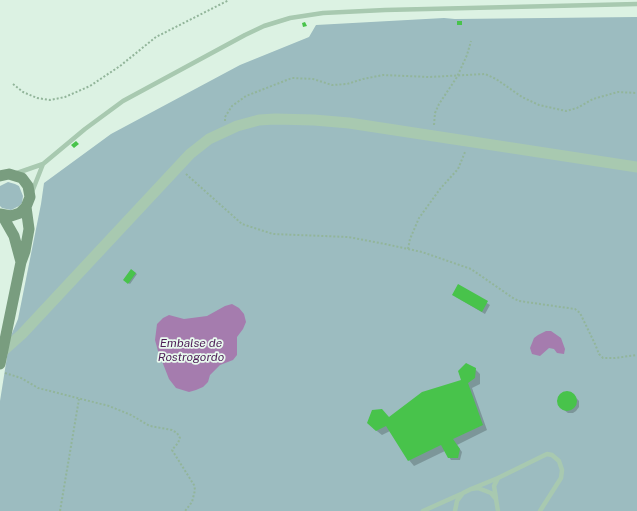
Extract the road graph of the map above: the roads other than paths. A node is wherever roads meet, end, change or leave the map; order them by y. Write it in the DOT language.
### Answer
graph roads {
  1 [pos="637,4"];
  2 [pos="43,164"];
  3 [pos="637,167"];
  4 [pos="13,174"];
  5 [pos="0,176"];
  6 [pos="28,202"];
  7 [pos="1,215"];
  8 [pos="21,262"];
  9 [pos="3,351"];
  10 [pos="0,364"];
  11 [pos="498,478"];
  12 [pos="471,489"];
  13 [pos="463,493"];
  14 [pos="496,499"];
  15 [pos="423,511"];
  16 [pos="456,511"];
  17 [pos="498,511"];
  18 [pos="540,511"];
  1 -- 2 [label="lane"];
  2 -- 4 [label="lane"];
  2 -- 6 [label="lane"];
  3 -- 9 [label="street"];
  4 -- 5 [label="main road"];
  4 -- 6 [label="main road"];
  6 -- 7 [label="main road"];
  6 -- 8 [label="main road"];
  7 -- 8 [label="main road"];
  8 -- 9 [label="main road"];
  9 -- 10 [label="main road"];
  11 -- 12 [label="lane"];
  11 -- 14 [label="lane"];
  11 -- 18 [label="lane"];
  12 -- 13 [label="lane"];
  12 -- 14 [label="lane"];
  13 -- 15 [label="lane"];
  13 -- 16 [label="lane"];
  14 -- 17 [label="lane"];
}
